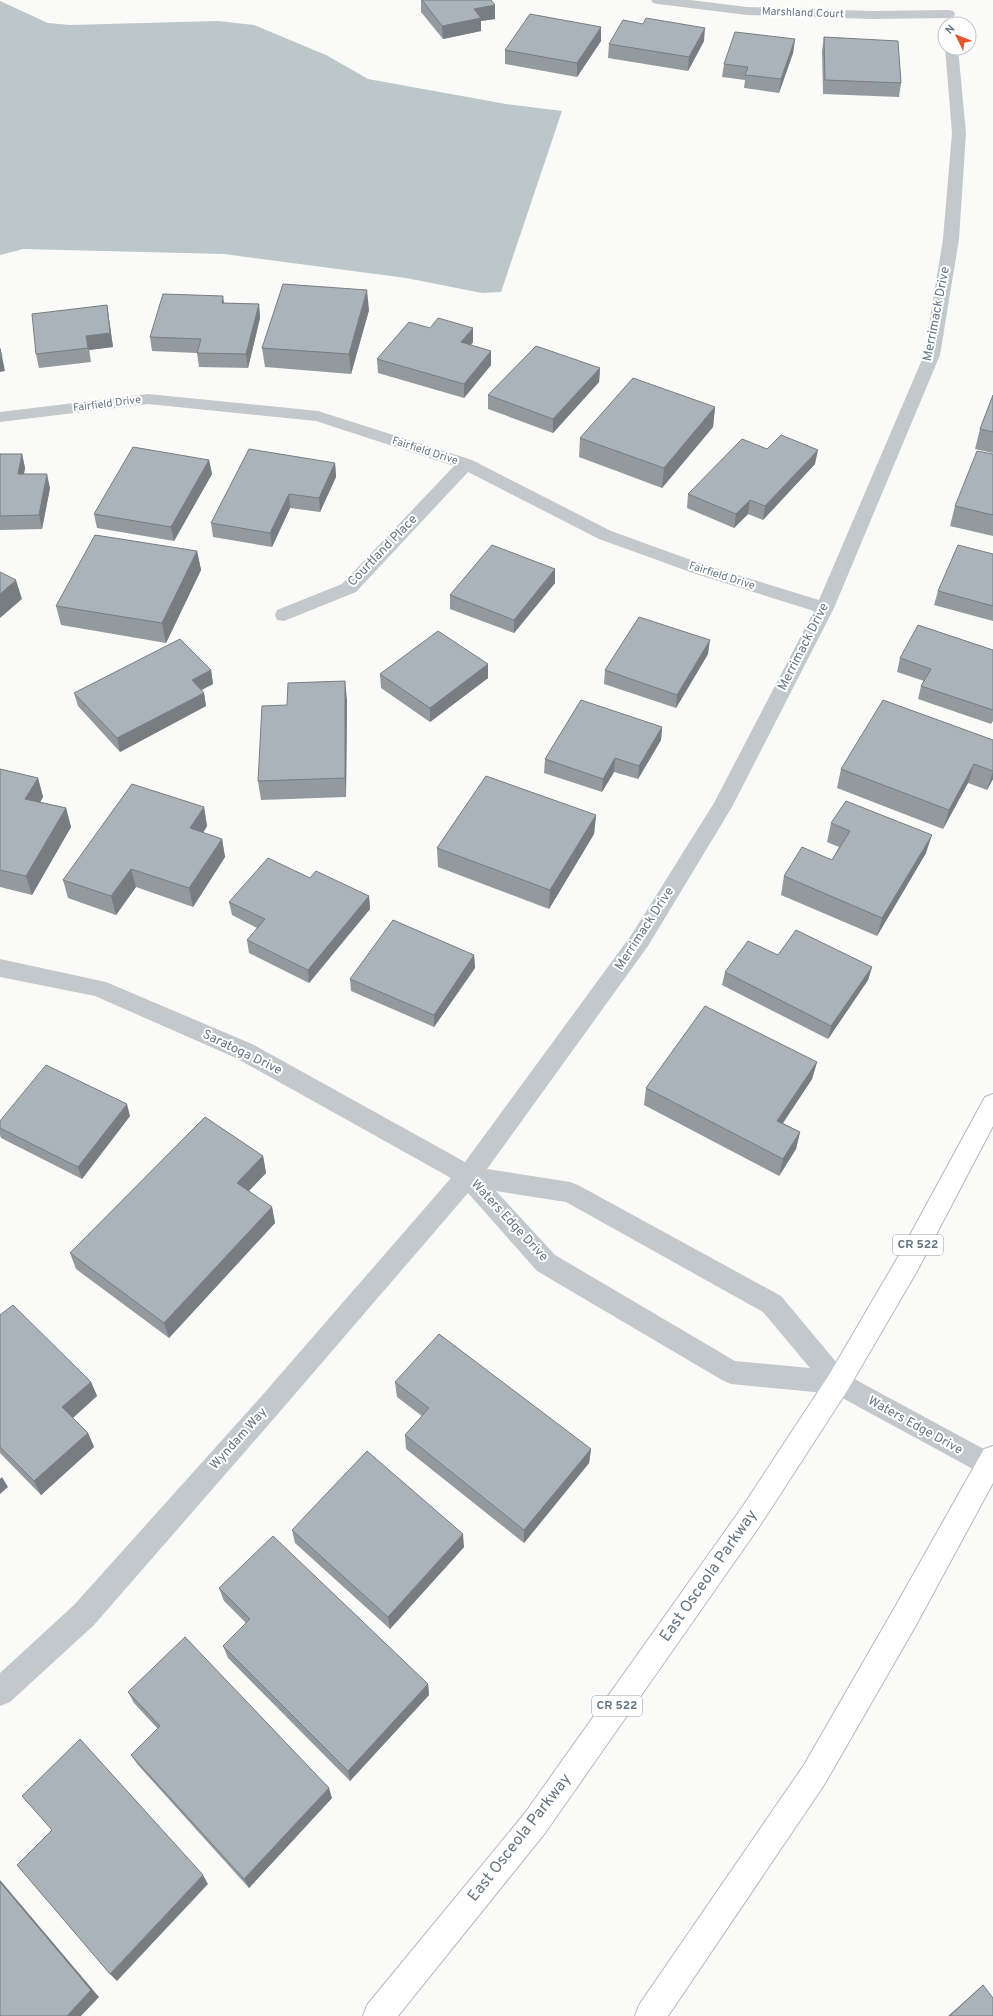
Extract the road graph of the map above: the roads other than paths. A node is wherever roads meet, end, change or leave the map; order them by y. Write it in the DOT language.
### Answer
graph roads {
  1 [pos="658,0"];
  2 [pos="946,0"];
  3 [pos="949,16"];
  4 [pos="937,18"];
  5 [pos="953,56"];
  6 [pos="0,417"];
  7 [pos="466,464"];
  8 [pos="825,608"];
  9 [pos="284,615"];
  10 [pos="0,968"];
  11 [pos="993,1104"];
  12 [pos="468,1176"];
  13 [pos="838,1382"];
  14 [pos="992,1464"];
  15 [pos="0,1692"];
  16 [pos="378,2016"];
  17 [pos="650,2016"];
  1 -- 4 [label="street, Marshland Court"];
  2 -- 3 [label="street"];
  5 -- 8 [label="street, Merrimack Drive"];
  6 -- 7 [label="street, Fairfield Drive"];
  7 -- 8 [label="street, Fairfield Drive"];
  7 -- 9 [label="street, Courtland Place"];
  8 -- 12 [label="street, Merrimack Drive"];
  10 -- 12 [label="street, Saratoga Drive"];
  11 -- 13 [label="main road, East Osceola Parkway / CR 522"];
  12 -- 13 [label="street, Waters Edge Drive"];
  12 -- 13 [label="street, Waters Edge Drive"];
  12 -- 15 [label="street, Wyndam Way"];
  13 -- 14 [label="street, Waters Edge Drive"];
  13 -- 16 [label="main road, East Osceola Parkway / CR 522"];
  14 -- 17 [label="main road"];
}
